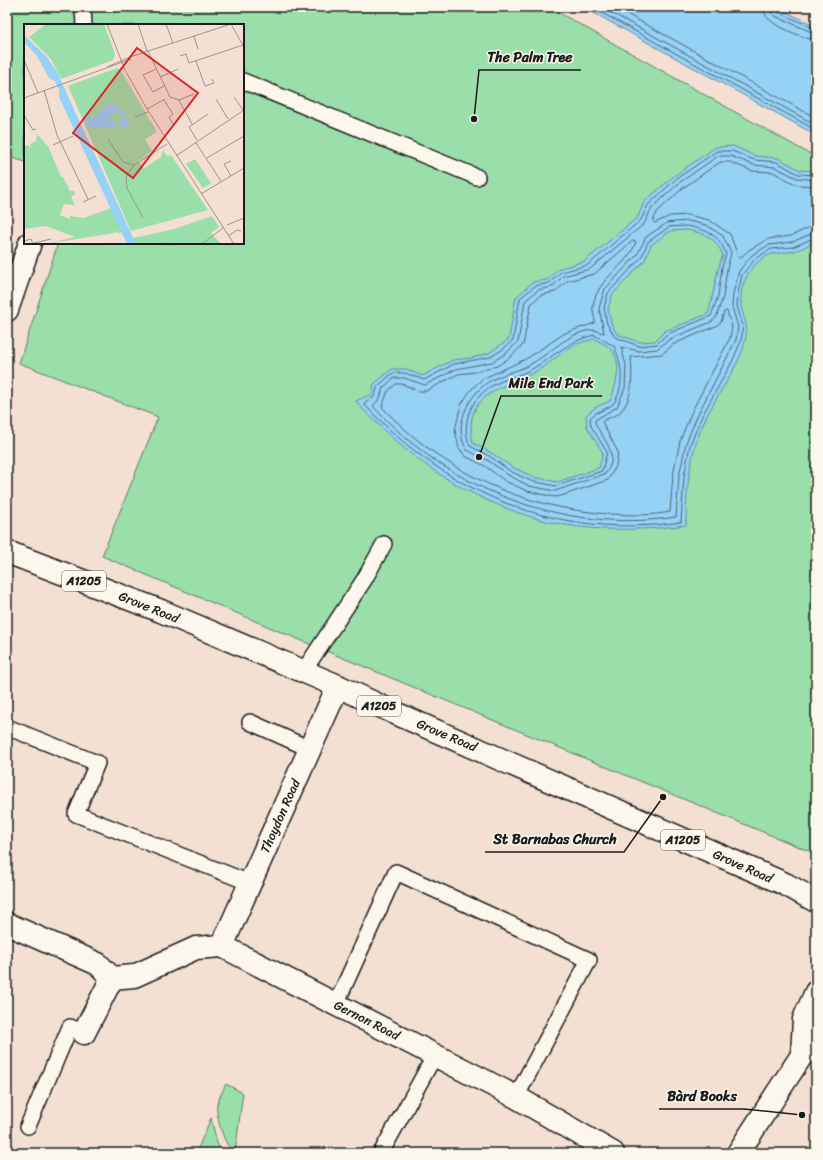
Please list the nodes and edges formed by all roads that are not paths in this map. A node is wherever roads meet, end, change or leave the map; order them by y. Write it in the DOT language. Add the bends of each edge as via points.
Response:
graph roads {
  1 [pos="83,7"];
  2 [pos="84,24"];
  3 [pos="244,80"];
  4 [pos="477,177"];
  5 [pos="30,244"];
  6 [pos="7,310"];
  7 [pos="384,544"];
  8 [pos="7,552"];
  9 [pos="303,672"];
  10 [pos="338,686"];
  11 [pos="250,722"];
  12 [pos="7,727"];
  13 [pos="310,749"];
  14 [pos="250,883"];
  15 [pos="816,901"];
  16 [pos="7,924"];
  17 [pos="222,946"];
  18 [pos="112,978"];
  19 [pos="816,992"];
  20 [pos="336,1004"];
  21 [pos="84,1033"];
  22 [pos="809,1049"];
  23 [pos="435,1055"];
  24 [pos="516,1097"];
  25 [pos="28,1126"];
  26 [pos="381,1153"];
  27 [pos="613,1153"];
  28 [pos="738,1153"];
  1 -- 2 [label="lane"];
  3 -- 4 [label="lane"];
  5 -- 6 [label="street"];
  7 -- 9 [label="lane" via="364,580"];
  8 -- 9 [label="street, Grove Road / A1205" via="161,611"];
  9 -- 10 [label="street, Grove Road / A1205"];
  10 -- 13 [label="street, Thoydon Road"];
  10 -- 15 [label="street, Grove Road / A1205" via="785,884"];
  11 -- 13 [label="lane"];
  12 -- 14 [label="lane" via="97,763 76,814"];
  13 -- 14 [label="street, Thoydon Road"];
  14 -- 17 [label="street, Thoydon Road"];
  16 -- 18 [label="street" via="98,964"];
  17 -- 18 [label="street" via="196,948 134,976"];
  17 -- 20 [label="street, Gernon Road"];
  18 -- 21 [label="street"];
  19 -- 22 [label="street" via="804,1019"];
  20 -- 23 [label="street, Gernon Road"];
  20 -- 24 [label="lane" via="396,872 589,960"];
  21 -- 25 [label="lane" via="70,1027"];
  22 -- 28 [label="street"];
  23 -- 24 [label="street, Gernon Road"];
  23 -- 26 [label="lane"];
  24 -- 27 [label="street, Gernon Road"];
}
